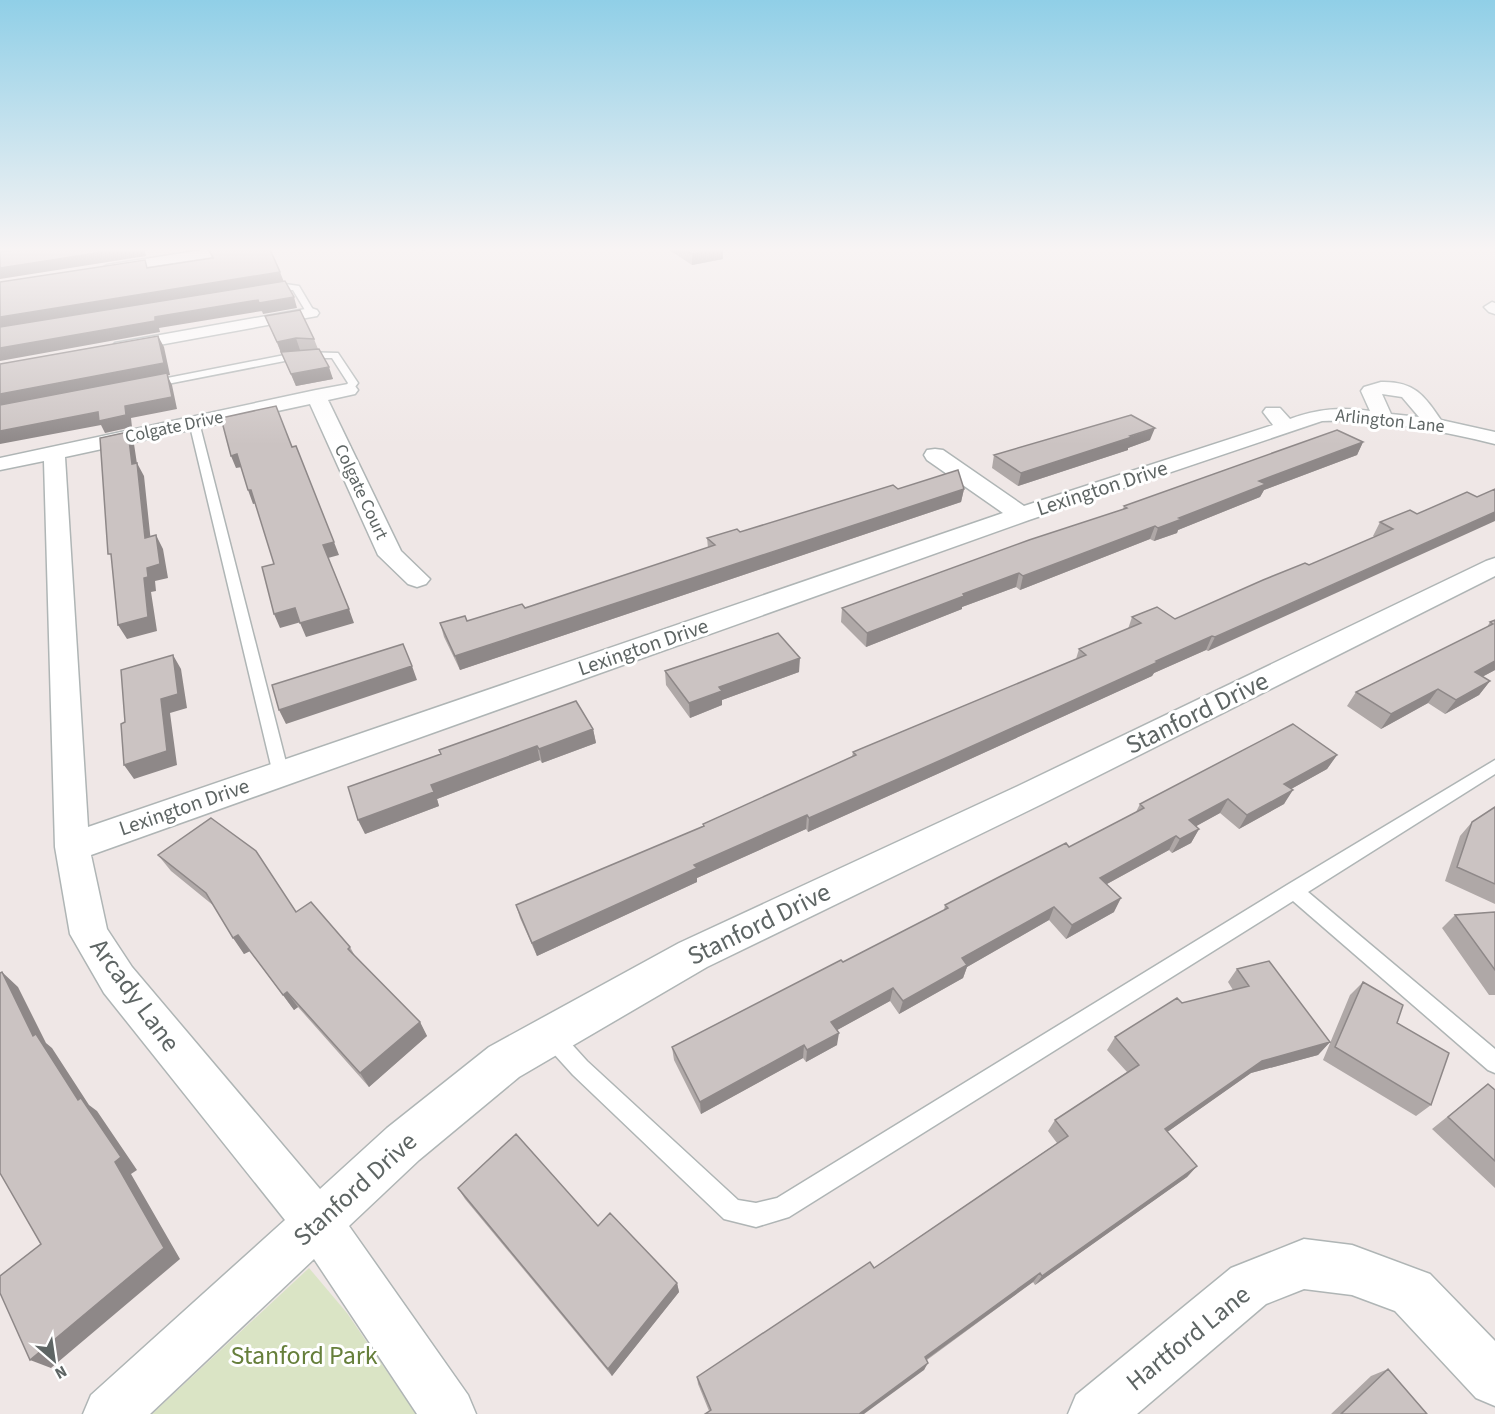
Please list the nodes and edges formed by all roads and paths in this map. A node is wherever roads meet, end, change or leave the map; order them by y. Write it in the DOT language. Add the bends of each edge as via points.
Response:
graph roads {
  1 [pos="311,313"];
  2 [pos="104,350"];
  3 [pos="137,387"];
  4 [pos="348,390"];
  5 [pos="316,396"];
  6 [pos="1383,418"];
  7 [pos="194,422"];
  8 [pos="1433,424"];
  9 [pos="1495,438"];
  10 [pos="1215,450"];
  11 [pos="54,452"];
  12 [pos="935,455"];
  13 [pos="0,464"];
  14 [pos="1021,515"];
  15 [pos="1495,566"];
  16 [pos="417,579"];
  17 [pos="1495,766"];
  18 [pos="281,774"];
  19 [pos="72,847"];
  20 [pos="1293,890"];
  21 [pos="550,1036"];
  22 [pos="1495,1063"];
  23 [pos="318,1223"];
  24 [pos="1495,1379"];
  25 [pos="110,1414"];
  26 [pos="449,1414"];
  27 [pos="1095,1414"];
  1 -- 2 [label="street"];
  3 -- 4 [label="lane" via="320,353 335,355 353,383"];
  4 -- 5 [label="street, Colgate Drive"];
  5 -- 7 [label="street, Colgate Drive"];
  5 -- 16 [label="street, Colgate Court" via="390,555"];
  6 -- 8 [label="street, Arlington Lane"];
  6 -- 8 [label="street" via="1371,392 1375,389 1393,389 1413,396"];
  6 -- 10 [label="street, Arlington Lane" via="1334,414 1279,419"];
  7 -- 11 [label="street, Colgate Drive"];
  7 -- 18 [label="lane"];
  8 -- 9 [label="street, Arlington Lane"];
  10 -- 14 [label="street, Lexington Drive"];
  11 -- 13 [label="street, Colgate Drive"];
  11 -- 19 [label="street, Arcady Lane"];
  12 -- 14 [label="street"];
  14 -- 18 [label="street, Lexington Drive"];
  15 -- 21 [label="street, Stanford Drive" via="1030,795 693,955"];
  17 -- 20 [label="lane"];
  18 -- 19 [label="street, Lexington Drive"];
  19 -- 23 [label="street, Arcady Lane" via="89,934 118,980"];
  20 -- 21 [label="lane" via="781,1209 756,1215 732,1211 714,1196"];
  20 -- 22 [label="lane"];
  21 -- 23 [label="street, Stanford Drive" via="504,1062 457,1098"];
  23 -- 25 [label="street, Stanford Drive"];
  23 -- 26 [label="street, Arcady Lane"];
  24 -- 27 [label="street, Hartford Lane" via="1412,1292 1352,1270 1304,1264 1250,1286"];
}
